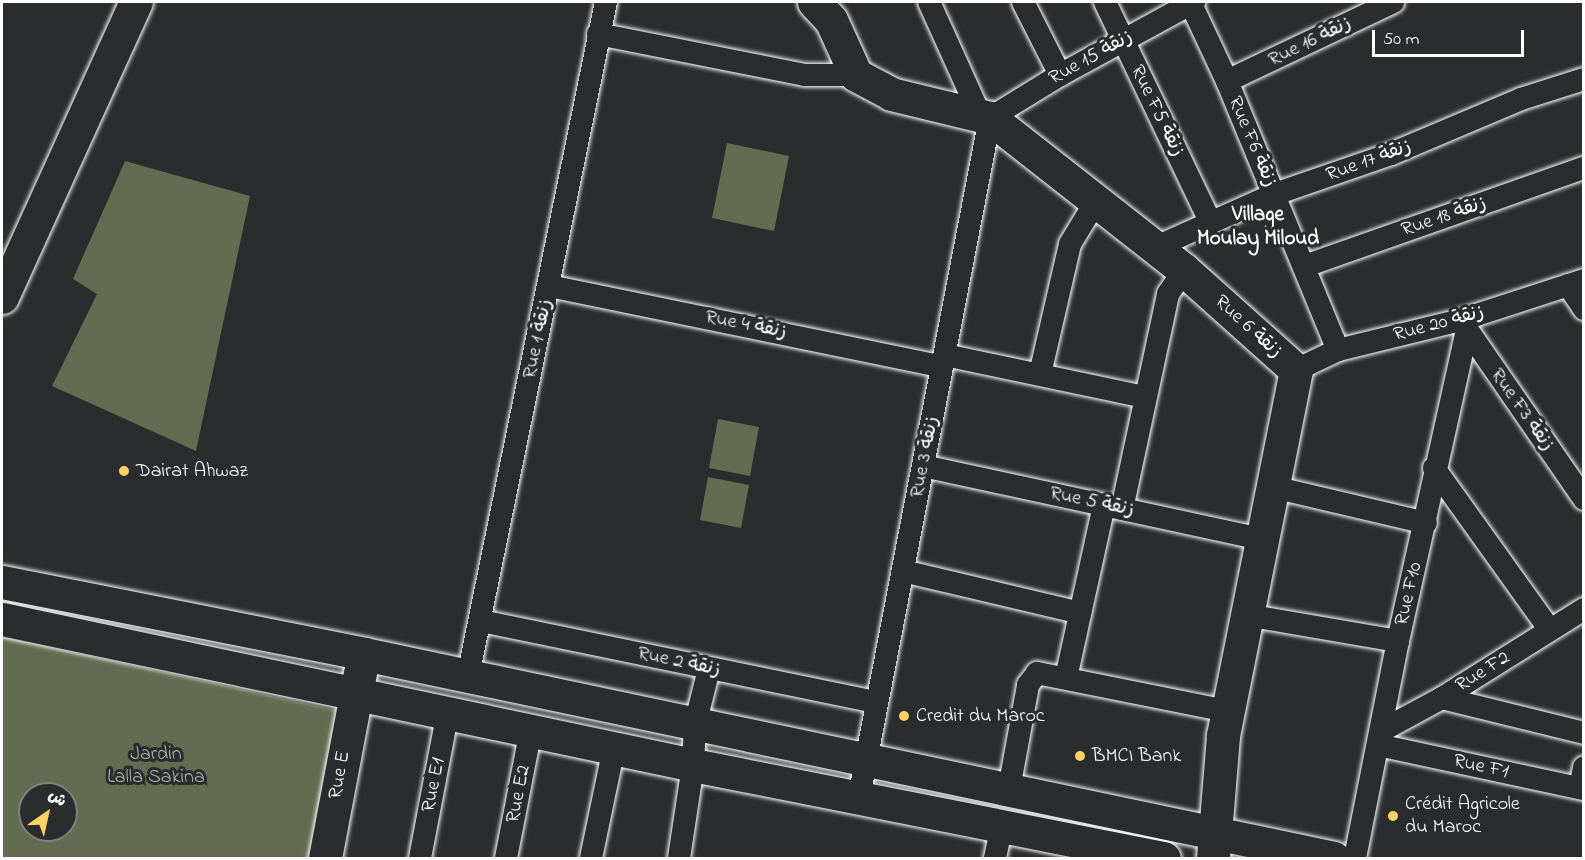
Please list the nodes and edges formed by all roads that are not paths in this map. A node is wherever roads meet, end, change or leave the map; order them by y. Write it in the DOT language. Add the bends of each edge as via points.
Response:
graph roads {
  1 [pos="136,2"];
  2 [pos="606,2"];
  3 [pos="929,2"];
  4 [pos="1023,2"];
  5 [pos="1105,2"];
  6 [pos="1192,2"];
  7 [pos="1393,2"];
  8 [pos="828,8"];
  9 [pos="598,34"];
  10 [pos="1123,40"];
  11 [pos="856,75"];
  12 [pos="1060,75"];
  13 [pos="1584,79"];
  14 [pos="1227,81"];
  15 [pos="985,116"];
  16 [pos="1584,168"];
  17 [pos="1275,194"];
  18 [pos="1096,201"];
  19 [pos="1210,221"];
  20 [pos="1156,247"];
  21 [pos="1305,267"];
  22 [pos="1184,270"];
  23 [pos="1576,282"];
  24 [pos="549,286"];
  25 [pos="2,297"];
  26 [pos="1584,309"];
  27 [pos="1464,325"];
  28 [pos="1338,350"];
  29 [pos="943,361"];
  30 [pos="1296,370"];
  31 [pos="1040,374"];
  32 [pos="1145,397"];
  33 [pos="923,466"];
  34 [pos="1434,468"];
  35 [pos="1273,487"];
  36 [pos="1581,489"];
  37 [pos="1113,507"];
  38 [pos="1426,523"];
  39 [pos="1261,539"];
  40 [pos="903,571"];
  41 [pos="2,582"];
  42 [pos="1584,609"];
  43 [pos="1080,613"];
  44 [pos="1246,615"];
  45 [pos="2,619"];
  46 [pos="481,621"];
  47 [pos="1550,630"];
  48 [pos="1398,641"];
  49 [pos="364,654"];
  50 [pos="709,669"];
  51 [pos="468,676"];
  52 [pos="1066,678"];
  53 [pos="355,692"];
  54 [pos="1442,698"];
  55 [pos="877,702"];
  56 [pos="448,711"];
  57 [pos="1227,711"];
  58 [pos="695,725"];
  59 [pos="531,729"];
  60 [pos="1584,733"];
  61 [pos="1379,738"];
  62 [pos="614,748"];
  63 [pos="866,758"];
  64 [pos="693,765"];
  65 [pos="1582,782"];
  66 [pos="1009,789"];
  67 [pos="859,797"];
  68 [pos="1002,825"];
  69 [pos="1214,845"];
  70 [pos="325,858"];
  71 [pos="420,858"];
  72 [pos="506,858"];
  73 [pos="591,858"];
  74 [pos="679,858"];
  75 [pos="995,858"];
  76 [pos="1164,858"];
  77 [pos="1335,858"];
  78 [pos="1355,858"];
  1 -- 25 [label="main road"];
  2 -- 9 [label="street, Rue 1 زنقة"];
  3 -- 15 [label="street"];
  4 -- 12 [label="street"];
  5 -- 10 [label="street, Rue F5 زنقة"];
  6 -- 10 [label="street, Rue 15 زنقة"];
  6 -- 14 [label="street, Rue F6 زنقة"];
  7 -- 14 [label="street, Rue 16 زنقة"];
  8 -- 11 [label="main road"];
  9 -- 11 [label="street" via="805,75"];
  9 -- 24 [label="street, Rue 1 زنقة"];
  10 -- 12 [label="street, Rue 15 زنقة"];
  10 -- 19 [label="street, Rue F5 زنقة"];
  11 -- 15 [label="main road, Rue 6 زنقة" via="891,94"];
  12 -- 15 [label="street, Rue 15 زنقة"];
  13 -- 17 [label="street, Rue 17 زنقة" via="1521,99 1391,154"];
  14 -- 17 [label="street, Rue F6 زنقة"];
  15 -- 18 [label="main road, Rue 6 زنقة"];
  15 -- 29 [label="street, Rue 3 زنقة"];
  16 -- 21 [label="street, Rue 18 زنقة"];
  17 -- 19 [label="street, Rue 17 زنقة"];
  17 -- 21 [label="street, Rue F6 زنقة"];
  18 -- 20 [label="main road, Rue 6 زنقة"];
  18 -- 31 [label="street" via="1070,244"];
  19 -- 20 [label="street, Rue 17 زنقة"];
  20 -- 22 [label="main road, Rue 6 زنقة"];
  21 -- 28 [label="street, Rue F6 زنقة"];
  22 -- 30 [label="main road, Rue 6 زنقة"];
  22 -- 32 [label="street" via="1168,294"];
  23 -- 26 [label="street"];
  23 -- 27 [label="street, Rue 20 زنقة"];
  24 -- 29 [label="street, Rue 4 زنقة"];
  24 -- 46 [label="street, Rue 1 زنقة"];
  27 -- 28 [label="street, Rue 20 زنقة"];
  27 -- 34 [label="street, Rue F10"];
  27 -- 36 [label="street, Rue F3 زنقة"];
  28 -- 30 [label="street, Rue 20 زنقة"];
  29 -- 31 [label="street, Rue 4 زنقة"];
  29 -- 33 [label="street, Rue 3 زنقة"];
  30 -- 35 [label="main road, Rue 6 زنقة"];
  31 -- 32 [label="street, Rue 4 زنقة"];
  32 -- 37 [label="street"];
  33 -- 37 [label="street, Rue 5 زنقة"];
  33 -- 40 [label="street, Rue 3 زنقة"];
  34 -- 38 [label="street, Rue F10"];
  34 -- 47 [label="street"];
  35 -- 38 [label="street"];
  35 -- 39 [label="main road, Rue 6 زنقة"];
  37 -- 39 [label="street, Rue 5 زنقة"];
  37 -- 43 [label="street"];
  38 -- 48 [label="street, Rue F10"];
  39 -- 44 [label="main road, Rue 6 زنقة"];
  40 -- 43 [label="street"];
  40 -- 55 [label="street, Rue 3 زنقة"];
  41 -- 49 [label="main road"];
  42 -- 47 [label="street, Rue F2"];
  43 -- 52 [label="street"];
  44 -- 48 [label="street"];
  44 -- 57 [label="main road, Rue 6 زنقة"];
  45 -- 53 [label="main road"];
  46 -- 50 [label="street, Rue 2 زنقة"];
  46 -- 51 [label="street, Rue 1 زنقة"];
  47 -- 54 [label="street, Rue F2"];
  48 -- 61 [label="street, Rue F10"];
  49 -- 51 [label="main road"];
  49 -- 53 [label="main road, Rue E"];
  50 -- 55 [label="street, Rue 2 زنقة"];
  50 -- 58 [label="street"];
  51 -- 58 [label="main road"];
  52 -- 57 [label="street"];
  52 -- 66 [label="street" via="1037,673 1030,679"];
  53 -- 56 [label="main road"];
  53 -- 70 [label="main road, Rue E"];
  54 -- 60 [label="street"];
  54 -- 61 [label="street, Rue F2"];
  55 -- 63 [label="street, Rue 3 زنقة"];
  56 -- 59 [label="main road"];
  56 -- 71 [label="street, Rue E1"];
  57 -- 69 [label="main road, Rue 6 زنقة" via="1216,793"];
  58 -- 63 [label="main road"];
  58 -- 64 [label="street"];
  59 -- 62 [label="main road"];
  59 -- 72 [label="street, Rue E2"];
  61 -- 65 [label="street, Rue F1"];
  61 -- 78 [label="street, Rue F10"];
  62 -- 64 [label="main road"];
  62 -- 73 [label="street"];
  63 -- 66 [label="main road"];
  63 -- 67 [label="street, Rue 3 زنقة"];
  64 -- 67 [label="main road"];
  64 -- 74 [label="street"];
  66 -- 69 [label="main road"];
  67 -- 68 [label="main road"];
  68 -- 75 [label="street"];
  68 -- 76 [label="main road"];
  69 -- 77 [label="main road"];
}
